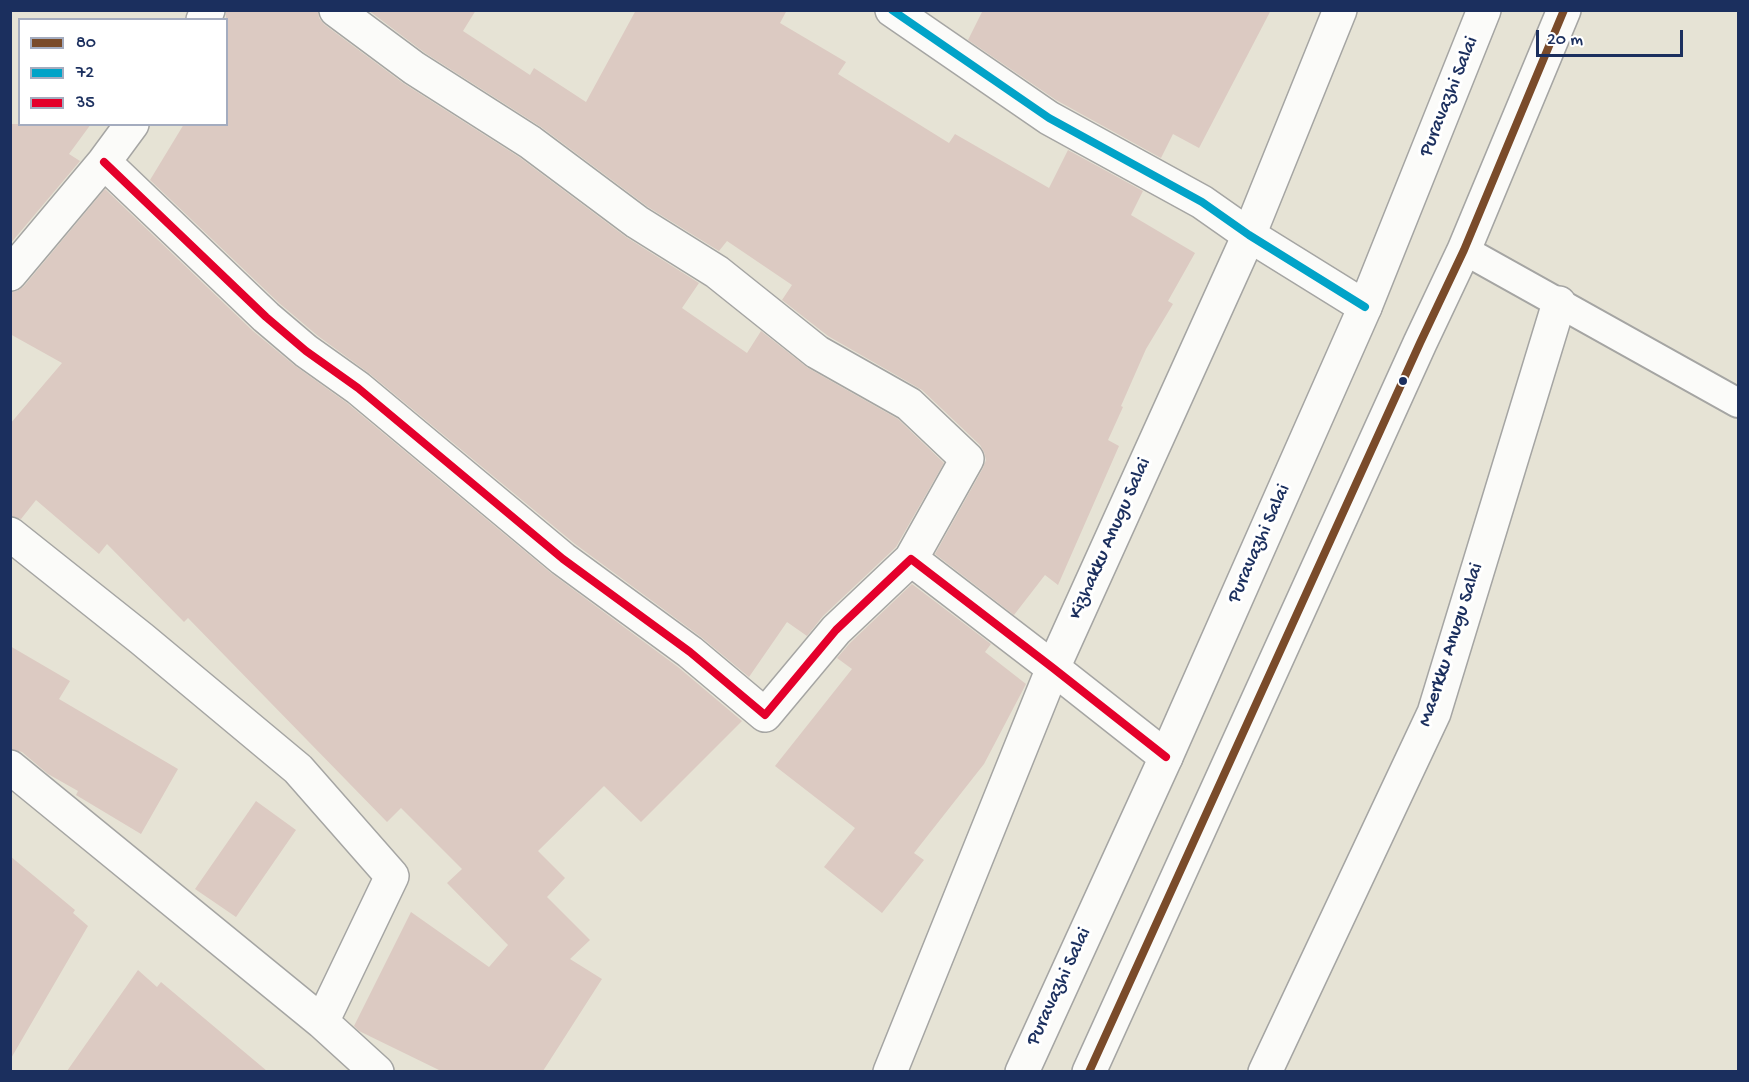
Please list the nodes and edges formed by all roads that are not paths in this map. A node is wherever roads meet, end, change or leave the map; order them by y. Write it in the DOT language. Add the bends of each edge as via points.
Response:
graph roads {
  1 [pos="336,10"];
  2 [pos="892,10"];
  3 [pos="1340,10"];
  4 [pos="1484,10"];
  5 [pos="1564,10"];
  6 [pos="131,126"];
  7 [pos="104,162"];
  8 [pos="1249,235"];
  9 [pos="1464,250"];
  10 [pos="10,274"];
  11 [pos="1559,303"];
  12 [pos="1365,307"];
  13 [pos="1738,403"];
  14 [pos="10,534"];
  15 [pos="911,559"];
  16 [pos="1053,668"];
  17 [pos="1166,757"];
  18 [pos="10,767"];
  19 [pos="322,1022"];
  20 [pos="377,1071"];
  21 [pos="890,1071"];
  22 [pos="1022,1071"];
  23 [pos="1089,1071"];
  24 [pos="1265,1071"];
  1 -- 15 [label="street" via="414,68 530,142 637,222 717,272 817,352 909,404 967,459"];
  2 -- 8 [label="street" via="1049,118 1202,201"];
  3 -- 8 [label="street, Kizhakku Anugu Salai"];
  4 -- 12 [label="street, Puravazhi Salai"];
  5 -- 9 [label="street"];
  6 -- 7 [label="street"];
  7 -- 10 [label="street"];
  7 -- 15 [label="street" via="306,351 358,388 563,559 690,652 765,715 836,630"];
  8 -- 12 [label="street"];
  8 -- 16 [label="street, Kizhakku Anugu Salai"];
  9 -- 11 [label="lane"];
  9 -- 23 [label="street"];
  11 -- 13 [label="lane"];
  11 -- 24 [label="street, Maerkku Anugu Salai" via="1434,712"];
  12 -- 17 [label="street, Puravazhi Salai"];
  14 -- 19 [label="street" via="298,769 392,876"];
  15 -- 16 [label="street"];
  16 -- 17 [label="street"];
  16 -- 21 [label="street, Kizhakku Anugu Salai"];
  17 -- 22 [label="street, Puravazhi Salai"];
  18 -- 19 [label="street"];
  19 -- 20 [label="street"];
}
